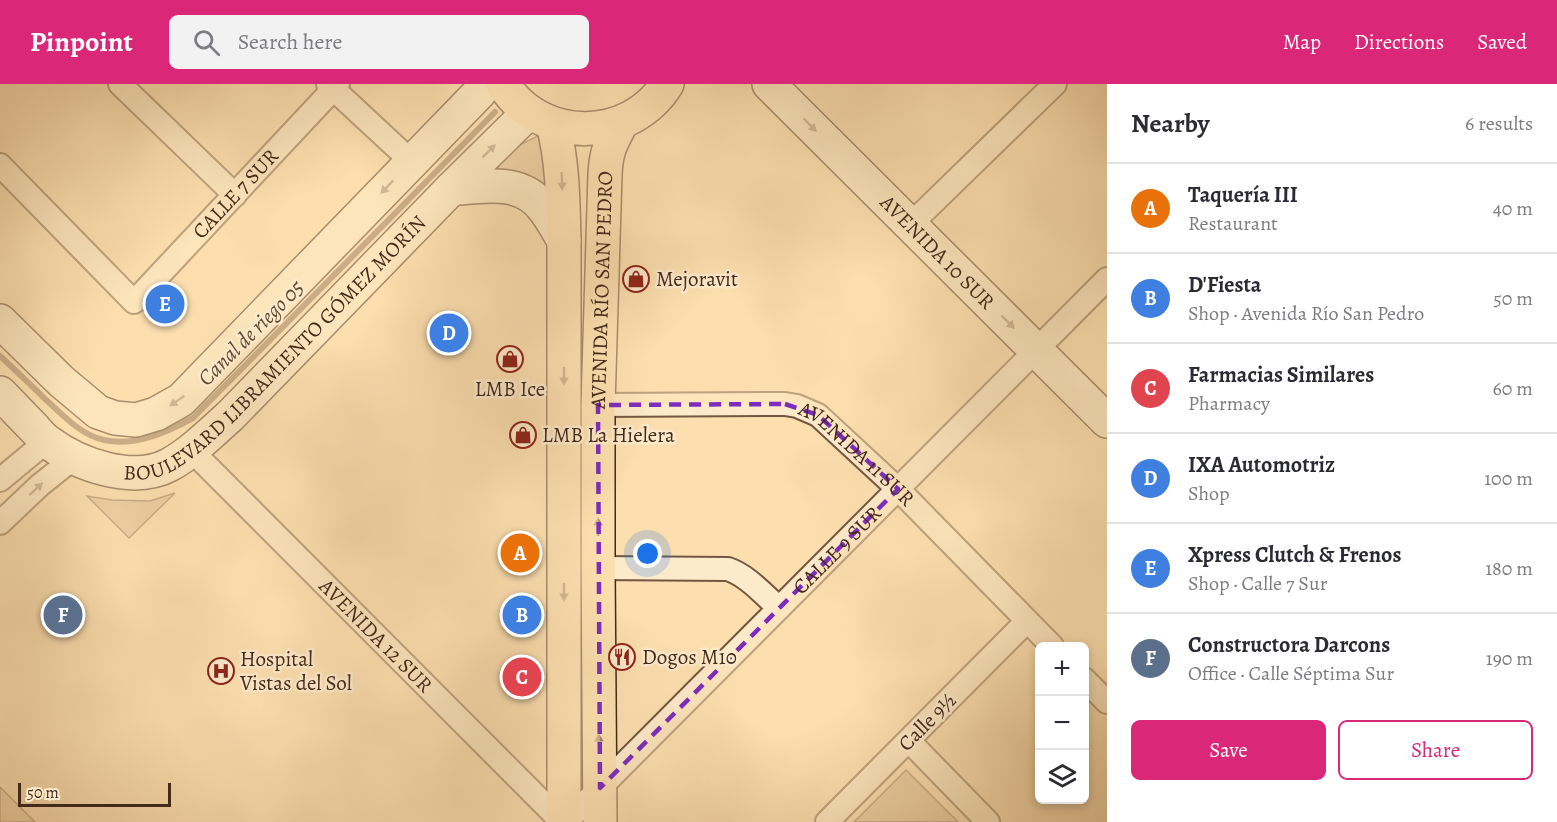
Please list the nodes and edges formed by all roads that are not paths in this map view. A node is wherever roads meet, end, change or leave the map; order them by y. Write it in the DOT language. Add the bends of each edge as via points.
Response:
graph roads {
  1 [pos="120,84"];
  2 [pos="485,84"];
  3 [pos="503,84"];
  4 [pos="667,84"];
  5 [pos="769,84"];
  6 [pos="1055,84"];
  7 [pos="333,86"];
  8 [pos="541,118"];
  9 [pos="622,122"];
  10 [pos="412,162"];
  11 [pos="0,165"];
  12 [pos="451,189"];
  13 [pos="235,195"];
  14 [pos="910,225"];
  15 [pos="564,241"];
  16 [pos="1107,279"];
  17 [pos="0,321"];
  18 [pos="1036,350"];
  19 [pos="0,393"];
  20 [pos="598,405"];
  21 [pos="1107,422"];
  22 [pos="60,450"];
  23 [pos="191,450"];
  24 [pos="0,480"];
  25 [pos="898,489"];
  26 [pos="0,523"];
  27 [pos="597,568"];
  28 [pos="779,608"];
  29 [pos="1027,621"];
  30 [pos="1048,642"];
  31 [pos="1089,684"];
  32 [pos="1107,702"];
  33 [pos="909,741"];
  34 [pos="600,788"];
  35 [pos="564,822"];
  36 [pos="600,822"];
  37 [pos="827,822"];
  38 [pos="988,822"];
  1 -- 13 [label="street"];
  2 -- 10 [label="main road, BOULEVARD LIBRAMIENTO GÓMEZ MORÍN"];
  3 -- 8 [label="main road" via="509,94"];
  4 -- 9 [label="main road" via="644,110"];
  5 -- 14 [label="main road, AVENIDA 10 SUR, one-way"];
  6 -- 14 [label="street"];
  7 -- 10 [label="street"];
  7 -- 13 [label="street, CALLE 7 SUR"];
  8 -- 9 [label="main road" via="576,129"];
  12 -- 8 [label="main road, BOULEVARD LIBRAMIENTO GÓMEZ MORÍN, one-way"];
  8 -- 15 [label="main road, AVENIDA RÍO SAN PEDRO, one-way" via="559,147"];
  9 -- 20 [label="main road, AVENIDA RÍO SAN PEDRO" via="606,159"];
  10 -- 17 [label="main road, BOULEVARD LIBRAMIENTO GÓMEZ MORÍN, one-way" via="181,400 156,414 136,420 98,412"];
  11 -- 13 [label="street, CALLE 7 SUR" via="134,302"];
  12 -- 15 [label="main road" via="489,185 527,193 543,207"];
  12 -- 23 [label="main road, BOULEVARD LIBRAMIENTO GÓMEZ MORÍN" via="230,416"];
  14 -- 18 [label="main road, AVENIDA 10 SUR, one-way"];
  15 -- 35 [label="main road, AVENIDA RÍO SAN PEDRO, one-way"];
  16 -- 18 [label="street, CALLE 9 SUR"];
  18 -- 21 [label="main road, AVENIDA 10 SUR"];
  18 -- 25 [label="street, CALLE 9 SUR"];
  19 -- 22 [label="main road, BOULEVARD LIBRAMIENTO GÓMEZ MORÍN"];
  20 -- 25 [label="street, AVENIDA 11 SUR" via="797,406 818,415"];
  27 -- 20 [label="main road, AVENIDA RÍO SAN PEDRO, one-way"];
  22 -- 23 [label="main road, BOULEVARD LIBRAMIENTO GÓMEZ MORÍN" via="99,467 123,472 168,466"];
  22 -- 24 [label="street"];
  26 -- 22 [label="street, one-way" via="40,485"];
  23 -- 35 [label="street, AVENIDA 12 SUR"];
  25 -- 28 [label="street, CALLE 9 SUR"];
  25 -- 29 [label="street, AVENIDA 11 SUR"];
  27 -- 28 [label="street" via="728,569 744,577"];
  34 -- 27 [label="main road, AVENIDA RÍO SAN PEDRO, one-way"];
  28 -- 34 [label="street, CALLE 9 SUR"];
  29 -- 30 [label="street, AVENIDA 11 SUR"];
  29 -- 33 [label="street, Calle 9½"];
  31 -- 32 [label="street"];
  33 -- 37 [label="street, Calle 9½"];
  33 -- 38 [label="street"];
  34 -- 35 [label="street, CALLE 9 SUR"];
  34 -- 36 [label="main road, AVENIDA RÍO SAN PEDRO"];
}
